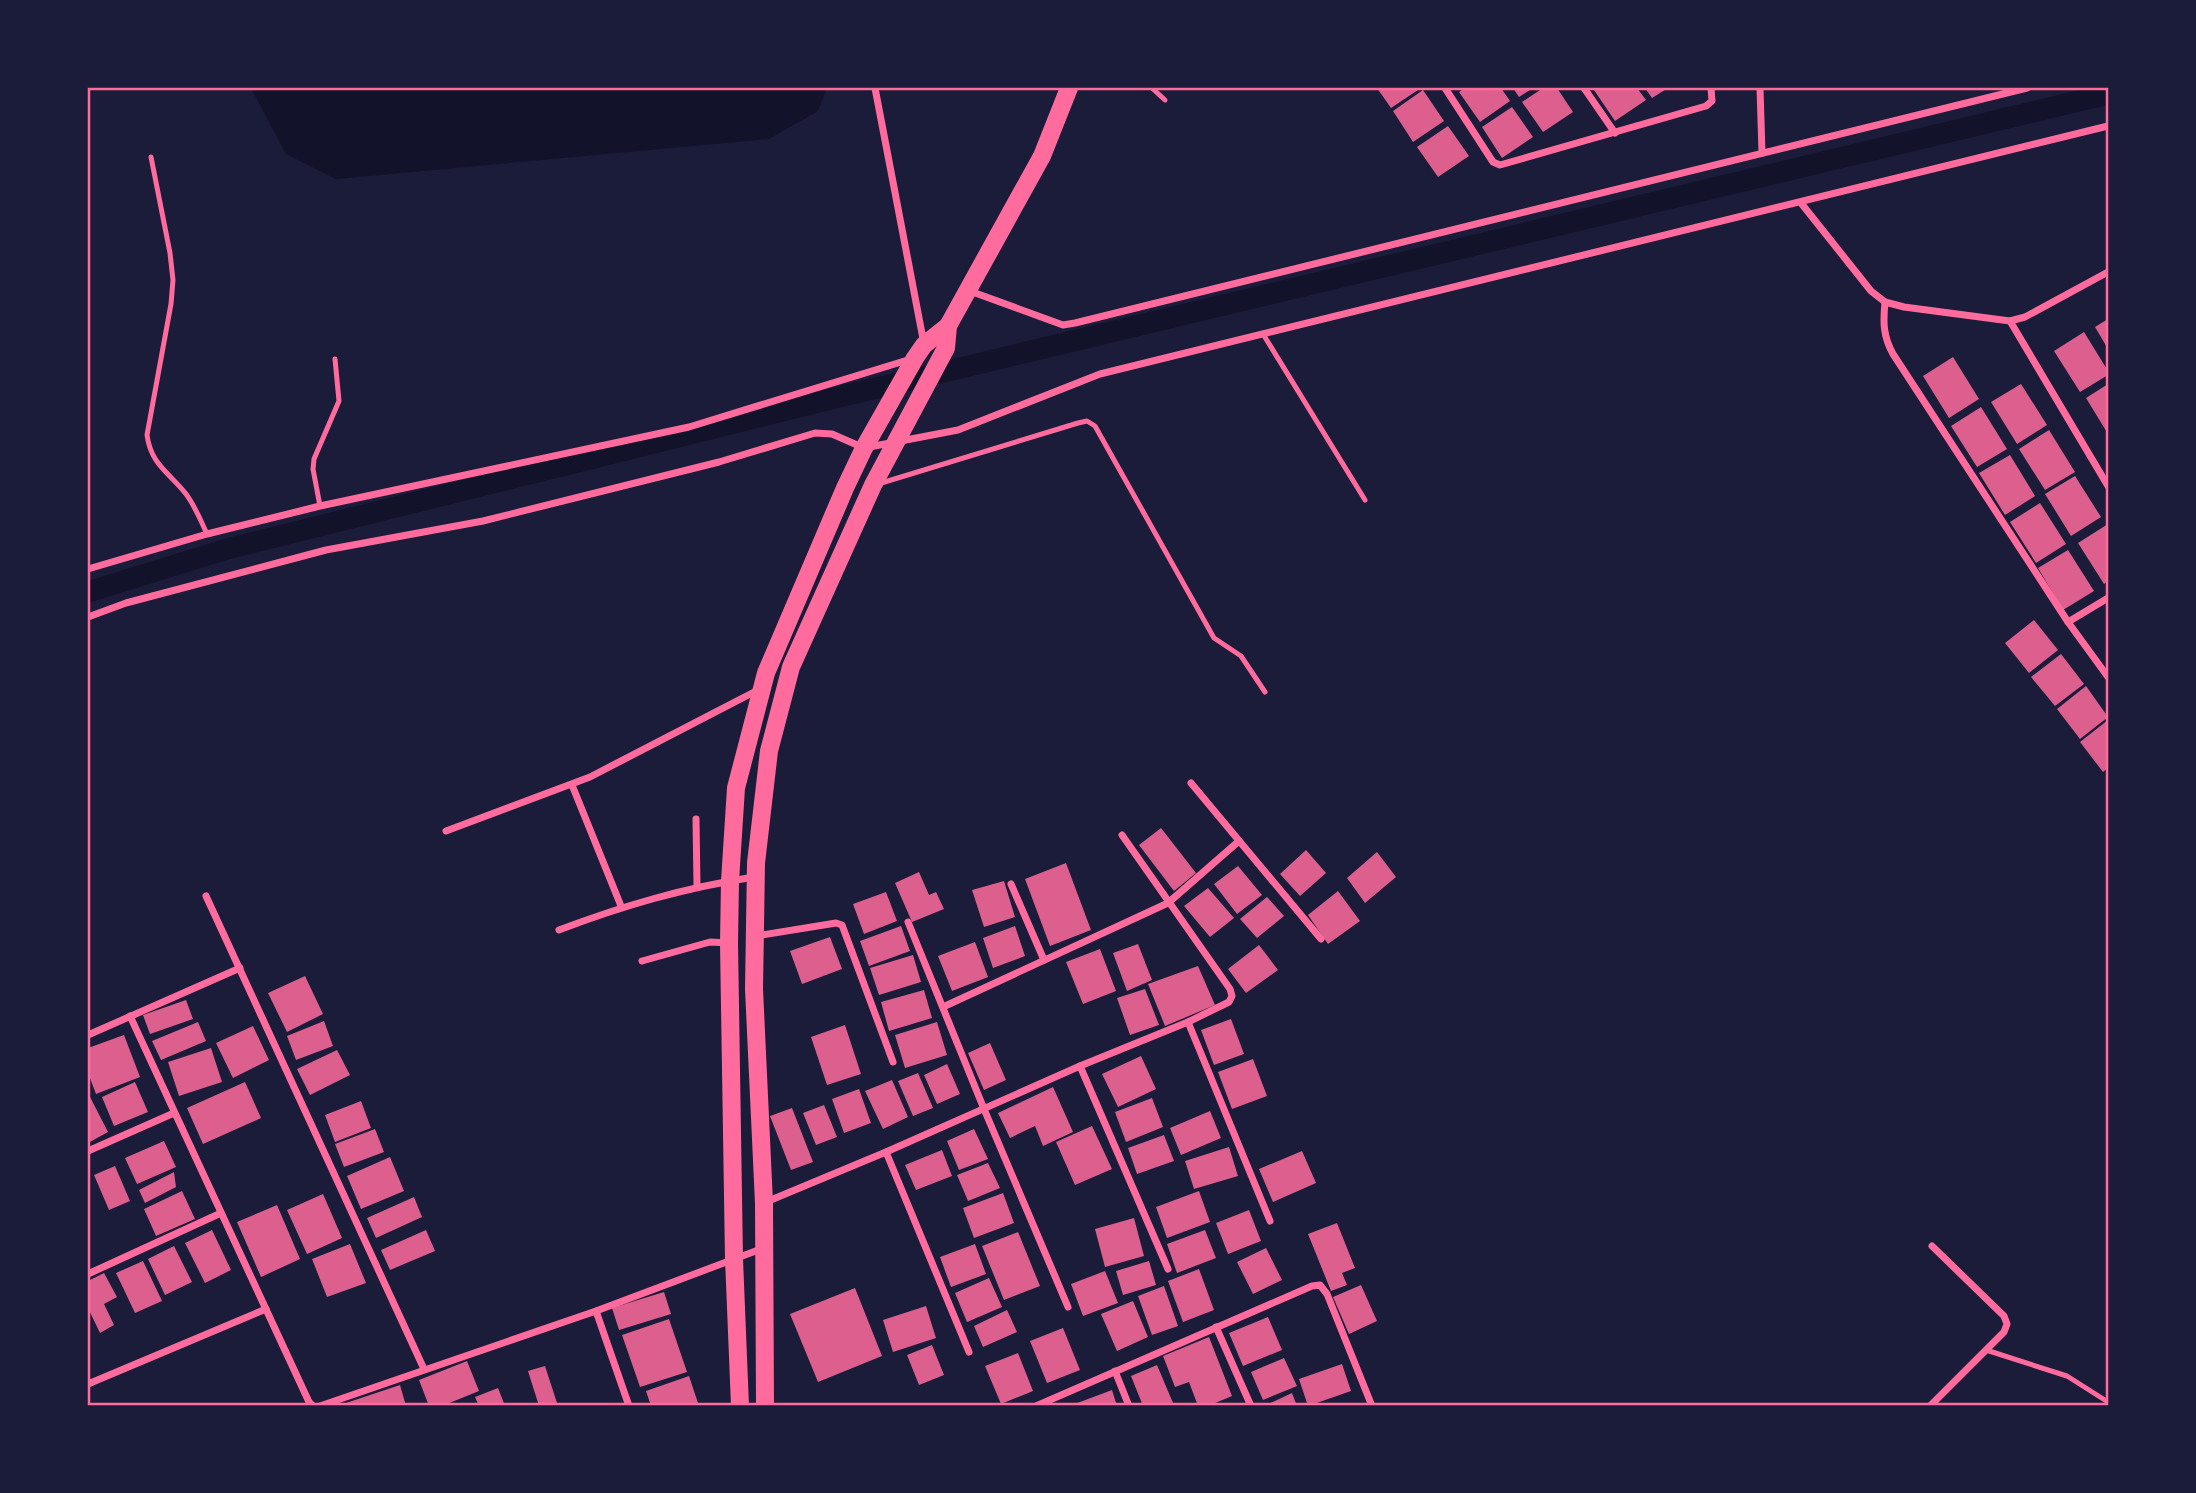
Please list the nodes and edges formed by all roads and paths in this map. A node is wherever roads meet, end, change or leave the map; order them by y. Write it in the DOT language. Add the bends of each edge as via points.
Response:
graph roads {
  1 [pos="876,88"];
  2 [pos="1069,88"];
  3 [pos="1152,88"];
  4 [pos="1445,88"];
  5 [pos="1584,88"];
  6 [pos="1711,88"];
  7 [pos="1759,88"];
  8 [pos="2027,88"];
  9 [pos="1165,100"];
  10 [pos="2109,126"];
  11 [pos="1615,133"];
  12 [pos="1762,153"];
  13 [pos="150,157"];
  14 [pos="1801,203"];
  15 [pos="2109,272"];
  16 [pos="966,290"];
  17 [pos="1885,302"];
  18 [pos="2010,321"];
  19 [pos="948,326"];
  20 [pos="1263,334"];
  21 [pos="335,359"];
  22 [pos="915,359"];
  23 [pos="897,442"];
  24 [pos="864,448"];
  25 [pos="873,485"];
  26 [pos="2109,486"];
  27 [pos="1366,500"];
  28 [pos="320,506"];
  29 [pos="207,534"];
  30 [pos="88,569"];
  31 [pos="2109,598"];
  32 [pos="88,617"];
  33 [pos="2068,622"];
  34 [pos="2109,677"];
  35 [pos="761,688"];
  36 [pos="1265,692"];
  37 [pos="752,722"];
  38 [pos="776,724"];
  39 [pos="1191,783"];
  40 [pos="572,785"];
  41 [pos="696,819"];
  42 [pos="446,831"];
  43 [pos="1122,835"];
  44 [pos="1239,841"];
  45 [pos="755,877"];
  46 [pos="730,881"];
  47 [pos="1011,884"];
  48 [pos="697,886"];
  49 [pos="206,896"];
  50 [pos="1168,903"];
  51 [pos="621,906"];
  52 [pos="908,922"];
  53 [pos="559,930"];
  54 [pos="756,936"];
  55 [pos="1321,939"];
  56 [pos="730,943"];
  57 [pos="1044,960"];
  58 [pos="642,961"];
  59 [pos="240,968"];
  60 [pos="943,1007"];
  61 [pos="130,1016"];
  62 [pos="1188,1023"];
  63 [pos="88,1035"];
  64 [pos="893,1062"];
  65 [pos="1080,1066"];
  66 [pos="984,1110"];
  67 [pos="174,1113"];
  68 [pos="88,1151"];
  69 [pos="886,1152"];
  70 [pos="764,1203"];
  71 [pos="221,1213"];
  72 [pos="1270,1221"];
  73 [pos="1932,1245"];
  74 [pos="764,1248"];
  75 [pos="734,1259"];
  76 [pos="1168,1269"];
  77 [pos="88,1273"];
  78 [pos="1068,1307"];
  79 [pos="265,1309"];
  80 [pos="596,1311"];
  81 [pos="1216,1326"];
  82 [pos="1986,1350"];
  83 [pos="969,1352"];
  84 [pos="424,1369"];
  85 [pos="1115,1371"];
  86 [pos="88,1384"];
  87 [pos="2109,1402"];
  88 [pos="313,1405"];
  89 [pos="320,1405"];
  90 [pos="629,1405"];
  91 [pos="740,1405"];
  92 [pos="765,1405"];
  93 [pos="1036,1405"];
  94 [pos="1129,1405"];
  95 [pos="1251,1405"];
  96 [pos="1372,1405"];
  97 [pos="1930,1405"];
  1 -- 22 [label="street"];
  2 -- 16 [label="main road" via="1042,156"];
  3 -- 9 [label="lane"];
  4 -- 11 [label="street" via="1493,162 1500,165"];
  5 -- 11 [label="street"];
  6 -- 11 [label="street" via="1712,102 1706,106"];
  7 -- 12 [label="street"];
  8 -- 12 [label="street"];
  10 -- 14 [label="street"];
  12 -- 16 [label="street" via="1075,323 1063,325"];
  13 -- 29 [label="lane" via="173,279 147,435 155,461 186,494"];
  14 -- 17 [label="street" via="1856,274"];
  14 -- 20 [label="street"];
  15 -- 18 [label="street"];
  16 -- 19 [label="main road"];
  17 -- 18 [label="street"];
  17 -- 33 [label="street" via="1883,326 1893,354"];
  18 -- 26 [label="street"];
  19 -- 22 [label="main road"];
  19 -- 23 [label="main road" via="946,348"];
  20 -- 23 [label="street" via="1100,374 974,426"];
  20 -- 27 [label="lane"];
  21 -- 28 [label="lane" via="339,401 314,459"];
  22 -- 24 [label="main road"];
  22 -- 28 [label="street" via="689,427"];
  23 -- 24 [label="street"];
  23 -- 25 [label="main road"];
  24 -- 32 [label="street" via="832,434 816,433 483,521 326,550"];
  24 -- 35 [label="main road"];
  25 -- 36 [label="lane" via="1087,421 1095,426 1214,638 1241,656"];
  25 -- 38 [label="main road" via="791,667"];
  28 -- 29 [label="street"];
  29 -- 30 [label="street"];
  31 -- 33 [label="street"];
  33 -- 34 [label="street"];
  35 -- 37 [label="main road"];
  35 -- 40 [label="street"];
  37 -- 38 [label="main road"];
  37 -- 46 [label="main road" via="736,788"];
  38 -- 45 [label="main road"];
  39 -- 44 [label="street"];
  40 -- 42 [label="street"];
  40 -- 51 [label="street"];
  41 -- 48 [label="street"];
  43 -- 50 [label="street"];
  44 -- 50 [label="street"];
  44 -- 55 [label="street"];
  45 -- 46 [label="street"];
  45 -- 54 [label="main road"];
  46 -- 48 [label="street"];
  46 -- 56 [label="main road"];
  47 -- 57 [label="street"];
  48 -- 51 [label="street"];
  49 -- 59 [label="street"];
  50 -- 57 [label="street"];
  50 -- 62 [label="street" via="1232,996"];
  51 -- 53 [label="street"];
  52 -- 60 [label="street"];
  54 -- 64 [label="street" via="842,925"];
  54 -- 70 [label="main road" via="754,989"];
  56 -- 58 [label="street" via="710,942"];
  56 -- 75 [label="main road"];
  57 -- 60 [label="street"];
  59 -- 61 [label="street"];
  59 -- 84 [label="street"];
  60 -- 66 [label="street"];
  61 -- 63 [label="street"];
  61 -- 67 [label="street"];
  62 -- 65 [label="street"];
  62 -- 72 [label="street"];
  65 -- 66 [label="street"];
  65 -- 76 [label="street"];
  66 -- 69 [label="street"];
  66 -- 78 [label="street"];
  67 -- 68 [label="street"];
  67 -- 71 [label="street"];
  69 -- 70 [label="street"];
  69 -- 83 [label="street"];
  70 -- 74 [label="main road"];
  71 -- 77 [label="street"];
  71 -- 79 [label="street"];
  73 -- 82 [label="street" via="2004,1316 2004,1332"];
  74 -- 75 [label="street"];
  74 -- 92 [label="main road"];
  75 -- 80 [label="street"];
  75 -- 91 [label="main road"];
  79 -- 86 [label="street"];
  79 -- 88 [label="street"];
  80 -- 84 [label="street"];
  80 -- 90 [label="street"];
  81 -- 85 [label="street"];
  81 -- 95 [label="street"];
  81 -- 96 [label="street" via="1320,1285"];
  82 -- 87 [label="lane" via="2067,1376"];
  82 -- 97 [label="street"];
  84 -- 89 [label="street"];
  85 -- 93 [label="street"];
  85 -- 94 [label="street"];
}
